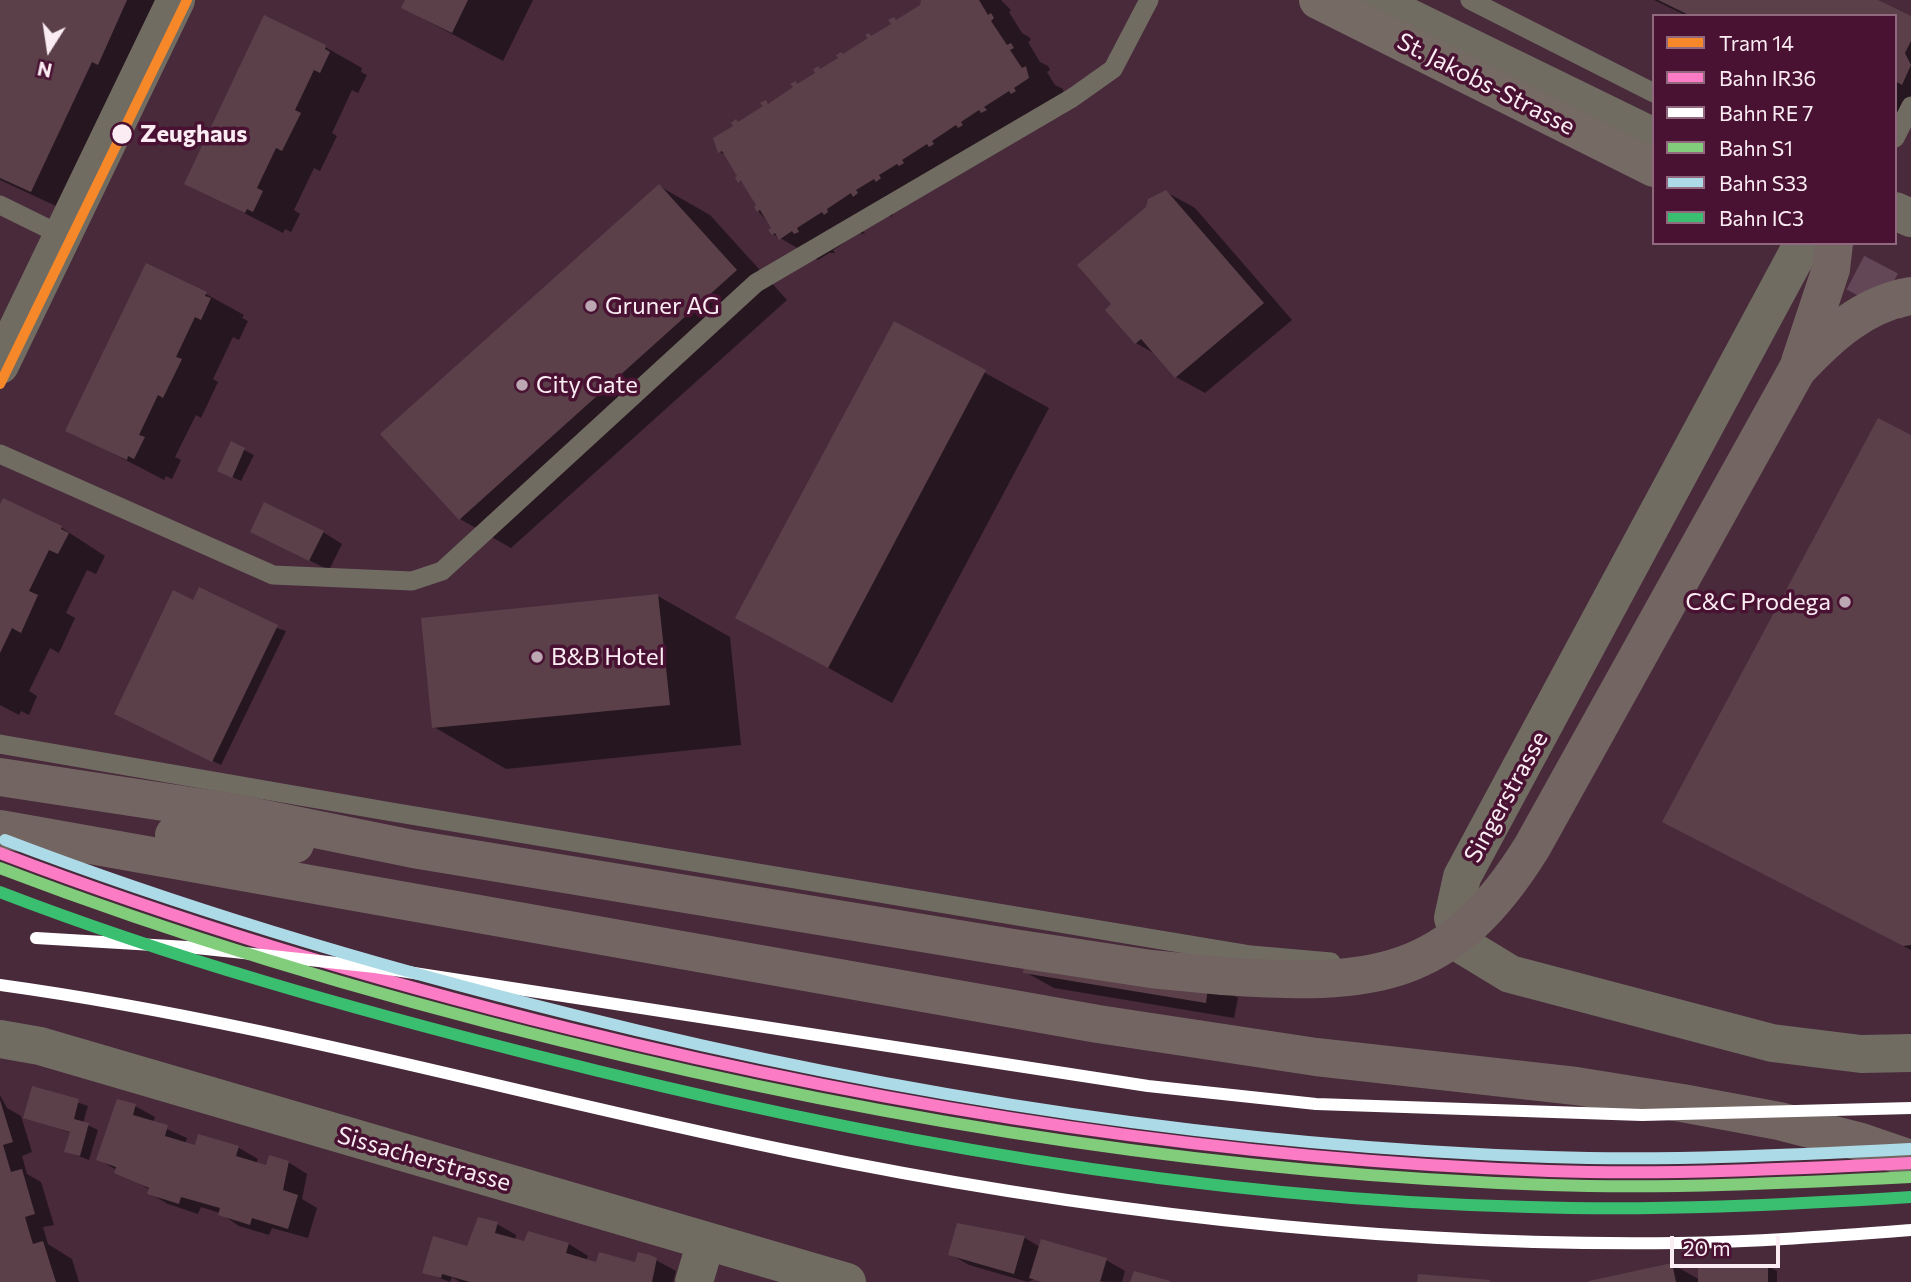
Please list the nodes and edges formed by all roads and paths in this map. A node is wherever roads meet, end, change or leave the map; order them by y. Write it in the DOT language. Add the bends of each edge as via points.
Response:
graph roads {
  1 [pos="176,0"];
  2 [pos="1149,0"];
  3 [pos="1318,0"];
  4 [pos="1373,0"];
  5 [pos="1470,0"];
  6 [pos="1652,92"];
  7 [pos="1911,106"];
  8 [pos="1897,134"];
  9 [pos="1652,136"];
  10 [pos="1652,167"];
  11 [pos="1897,195"];
  12 [pos="0,205"];
  13 [pos="1911,206"];
  14 [pos="63,236"];
  15 [pos="1802,245"];
  16 [pos="1834,245"];
  17 [pos="1911,296"];
  18 [pos="0,365"];
  19 [pos="1797,370"];
  20 [pos="0,454"];
  21 [pos="0,744"];
  22 [pos="0,777"];
  23 [pos="0,813"];
  24 [pos="0,829"];
  25 [pos="413,849"];
  26 [pos="0,852"];
  27 [pos="323,886"];
  28 [pos="1464,946"];
  29 [pos="0,1039"];
  30 [pos="1911,1053"];
  31 [pos="1911,1159"];
  32 [pos="706,1241"];
  33 [pos="694,1282"];
  34 [pos="847,1282"];
  1 -- 14 [label="street"];
  2 -- 20 [label="lane" via="1113,69 1072,98 756,283 442,571 412,581 273,575"];
  3 -- 10 [label="main road, St. Jakobs-Strasse"];
  4 -- 9 [label="street, St. Jakobs-Strasse"];
  5 -- 6 [label="lane"];
  7 -- 8 [label="lane"];
  11 -- 13 [label="lane"];
  12 -- 14 [label="lane"];
  14 -- 18 [label="street"];
  15 -- 28 [label="street, Singerstrasse" via="1462,877 1453,918"];
  16 -- 19 [label="highway" via="1831,269"];
  17 -- 19 [label="highway" via="1866,310 1824,341"];
  19 -- 25 [label="highway, bridge" via="1517,872 1475,923 1451,943 1393,970 1283,980 1151,969"];
  21 -- 28 [label="lane" via="1251,954 1377,966 1429,965"];
  22 -- 25 [label="highway" via="236,813"];
  23 -- 25 [label="highway" via="219,841"];
  24 -- 27 [label="highway"];
  26 -- 27 [label="highway"];
  27 -- 31 [label="highway" via="1098,1024 1329,1059 1576,1086 1682,1103 1779,1121"];
  28 -- 30 [label="street" via="1510,974 1772,1043 1861,1054"];
  29 -- 32 [label="street, Sissacherstrasse" via="40,1046"];
  32 -- 33 [label="street"];
  32 -- 34 [label="street, Sissacherstrasse"];
}
